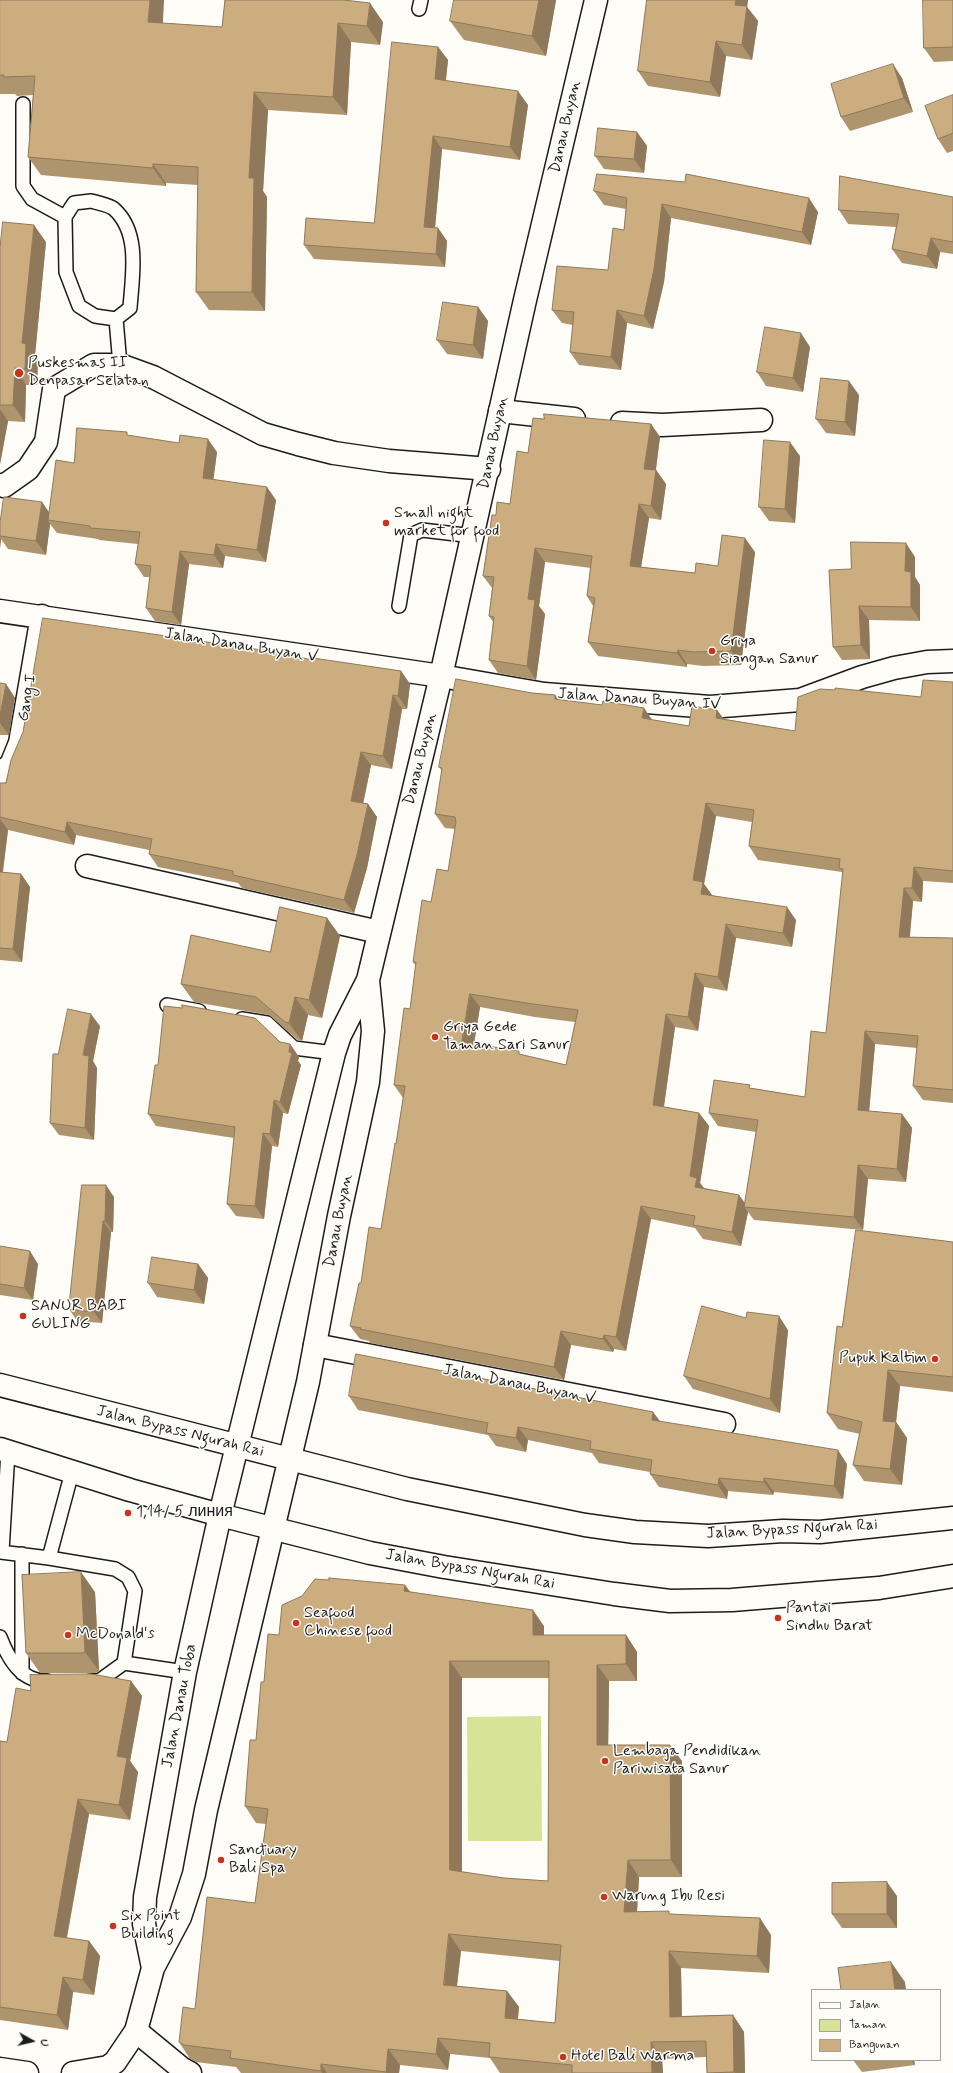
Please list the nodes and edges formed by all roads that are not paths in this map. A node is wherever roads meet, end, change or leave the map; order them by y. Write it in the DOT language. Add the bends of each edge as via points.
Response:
graph roads {
  1 [pos="596,0"];
  2 [pos="23,104"];
  3 [pos="65,217"];
  4 [pos="116,319"];
  5 [pos="120,365"];
  6 [pos="500,411"];
  7 [pos="761,420"];
  8 [pos="489,469"];
  9 [pos="0,485"];
  10 [pos="473,536"];
  11 [pos="399,606"];
  12 [pos="0,611"];
  13 [pos="42,616"];
  14 [pos="953,661"];
  15 [pos="441,676"];
  16 [pos="0,773"];
  17 [pos="88,866"];
  18 [pos="379,932"];
  19 [pos="368,980"];
  20 [pos="167,1005"];
  21 [pos="213,1013"];
  22 [pos="228,1016"];
  23 [pos="334,1053"];
  24 [pos="315,1345"];
  25 [pos="0,1385"];
  26 [pos="724,1424"];
  27 [pos="238,1446"];
  28 [pos="4,1450"];
  29 [pos="290,1460"];
  30 [pos="72,1472"];
  31 [pos="220,1515"];
  32 [pos="953,1518"];
  33 [pos="274,1529"];
  34 [pos="1,1552"];
  35 [pos="22,1554"];
  36 [pos="49,1558"];
  37 [pos="953,1576"];
  38 [pos="0,1637"];
  39 [pos="124,1664"];
  40 [pos="185,1672"];
  41 [pos="22,1673"];
  42 [pos="62,1681"];
  43 [pos="77,1681"];
  44 [pos="153,1968"];
  45 [pos="136,2031"];
  46 [pos="0,2069"];
  47 [pos="108,2070"];
  48 [pos="27,2073"];
  49 [pos="73,2073"];
  50 [pos="190,2073"];
  1 -- 6 [label="main road, Danau Buyan"];
  2 -- 3 [label="lane" via="23,186 32,199"];
  3 -- 4 [label="lane" via="66,272 79,306 95,316"];
  3 -- 4 [label="lane" via="74,203 92,201 114,208 128,226 134,261 130,308"];
  4 -- 5 [label="lane"];
  5 -- 8 [label="main road" via="153,377 263,434 298,444 334,454"];
  5 -- 9 [label="main road" via="94,365 54,389 46,442 28,469 4,486"];
  6 -- 7 [label="main road" via="662,425"];
  6 -- 8 [label="main road, Danau Buyan"];
  8 -- 10 [label="main road, Danau Buyan"];
  10 -- 11 [label="lane" via="422,530 411,535"];
  10 -- 15 [label="main road, Danau Buyan"];
  12 -- 13 [label="main road, Jalan Danau Buyan V"];
  13 -- 15 [label="main road, Jalan Danau Buyan V"];
  13 -- 16 [label="main road, Gang I" via="20,743 11,765"];
  14 -- 15 [label="main road, Jalan Danau Buyan IV" via="927,662 894,668 800,700 710,707 544,694"];
  15 -- 18 [label="main road, Danau Buyan"];
  17 -- 18 [label="main road"];
  18 -- 19 [label="main road, Danau Buyan"];
  19 -- 23 [label="main road, Danau Buyan"];
  19 -- 24 [label="main road, Danau Buyan" via="373,1031 368,1082"];
  20 -- 21 [label="lane"];
  22 -- 23 [label="lane" via="267,1023 294,1048"];
  23 -- 27 [label="main road, Danau Buyan"];
  24 -- 26 [label="main road, Jalan Danau Buyan V"];
  24 -- 29 [label="main road, Danau Buyan"];
  25 -- 27 [label="main road, Jalan Bypass Ngurah Rai"];
  27 -- 29 [label="main road, Jalan Bypass Ngurah Rai"];
  27 -- 31 [label="main road, Jalan Danau Toba"];
  28 -- 30 [label="main road, Jalan Bypass Ngurah Rai"];
  28 -- 34 [label="lane"];
  29 -- 32 [label="main road, Jalan Bypass Ngurah Rai" via="406,1489 585,1525 635,1532 708,1536 783,1531 820,1532"];
  29 -- 33 [label="main road, Jalan Danau Toba"];
  30 -- 31 [label="main road, Jalan Bypass Ngurah Rai"];
  30 -- 36 [label="lane"];
  31 -- 33 [label="main road, Jalan Bypass Ngurah Rai"];
  31 -- 40 [label="main road, Jalan Danau Toba"];
  33 -- 37 [label="main road, Jalan Bypass Ngurah Rai" via="370,1553 444,1567 670,1601 818,1594 879,1588"];
  33 -- 44 [label="main road, Jalan Danau Toba" via="211,1789 194,1874 180,1917"];
  34 -- 35 [label="lane"];
  35 -- 36 [label="lane"];
  35 -- 41 [label="lane"];
  36 -- 39 [label="lane" via="115,1570 128,1576 135,1591"];
  38 -- 41 [label="lane" via="7,1656"];
  39 -- 40 [label="lane"];
  39 -- 43 [label="lane" via="99,1681"];
  40 -- 44 [label="main road, Jalan Danau Toba" via="145,1897 144,1924"];
  41 -- 42 [label="lane" via="40,1682"];
  44 -- 45 [label="main road, Jalan Danau Toba"];
  45 -- 47 [label="main road, Jalan Danau Toba"];
  45 -- 50 [label="main road"];
  46 -- 48 [label="main road"];
  47 -- 49 [label="main road, Jalan Danau Toba"];
}
